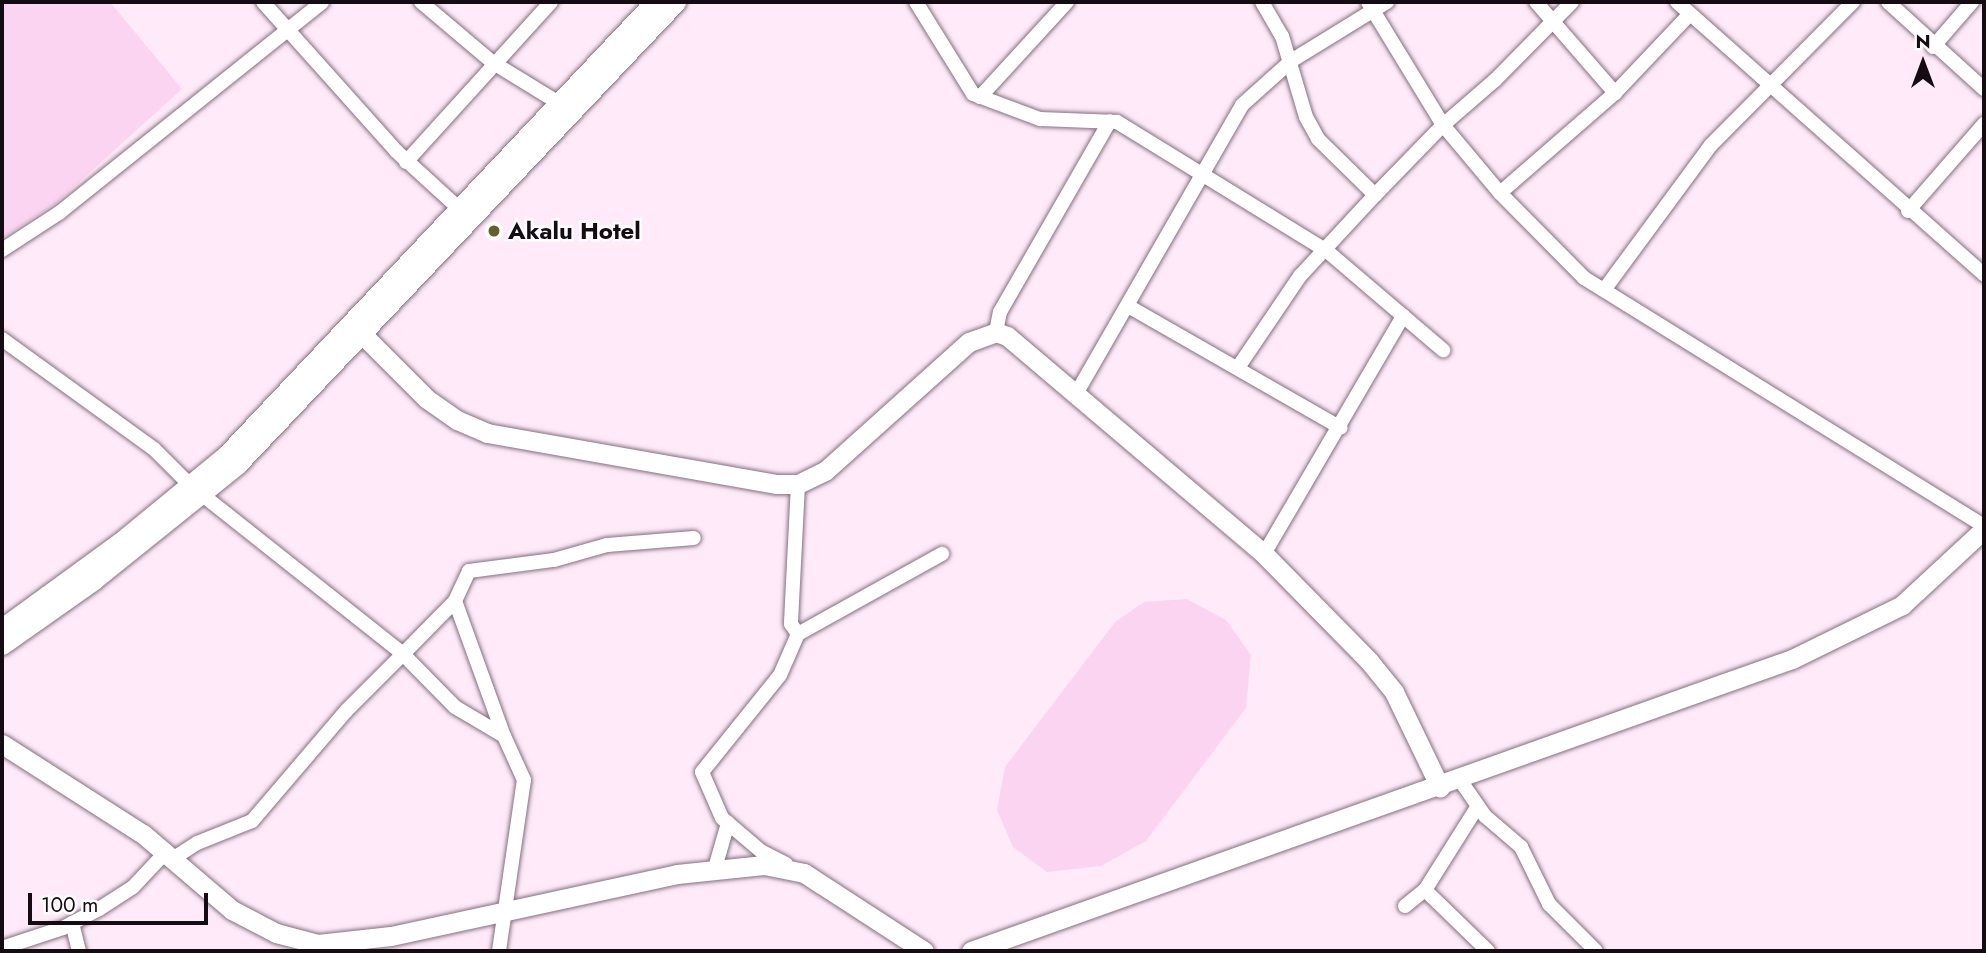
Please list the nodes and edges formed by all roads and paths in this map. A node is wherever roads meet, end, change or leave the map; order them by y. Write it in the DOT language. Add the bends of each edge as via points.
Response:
graph roads {
  1 [pos="263,2"];
  2 [pos="322,2"];
  3 [pos="421,2"];
  4 [pos="551,2"];
  5 [pos="654,2"];
  6 [pos="676,2"];
  7 [pos="916,2"];
  8 [pos="1067,2"];
  9 [pos="1262,2"];
  10 [pos="1387,2"];
  11 [pos="1536,2"];
  12 [pos="1572,2"];
  13 [pos="1677,2"];
  14 [pos="1853,2"];
  15 [pos="1888,2"];
  16 [pos="1972,2"];
  17 [pos="1371,7"];
  18 [pos="1689,15"];
  19 [pos="1554,20"];
  20 [pos="287,31"];
  21 [pos="1933,47"];
  22 [pos="1291,61"];
  23 [pos="492,62"];
  24 [pos="1772,86"];
  25 [pos="1984,89"];
  26 [pos="1615,93"];
  27 [pos="980,97"];
  28 [pos="557,102"];
  29 [pos="1110,121"];
  30 [pos="1984,124"];
  31 [pos="1443,125"];
  32 [pos="406,162"];
  33 [pos="1202,174"];
  34 [pos="1500,193"];
  35 [pos="1375,195"];
  36 [pos="1908,211"];
  37 [pos="465,214"];
  38 [pos="2,250"];
  39 [pos="1327,251"];
  40 [pos="1982,268"];
  41 [pos="1604,290"];
  42 [pos="1128,306"];
  43 [pos="1403,316"];
  44 [pos="356,328"];
  45 [pos="996,332"];
  46 [pos="2,339"];
  47 [pos="1443,350"];
  48 [pos="1239,366"];
  49 [pos="1076,394"];
  50 [pos="1341,428"];
  51 [pos="799,484"];
  52 [pos="196,489"];
  53 [pos="1984,527"];
  54 [pos="694,538"];
  55 [pos="942,554"];
  56 [pos="1264,554"];
  57 [pos="455,601"];
  58 [pos="2,628"];
  59 [pos="799,634"];
  60 [pos="2,645"];
  61 [pos="403,654"];
  62 [pos="504,736"];
  63 [pos="2,744"];
  64 [pos="1460,780"];
  65 [pos="1440,787"];
  66 [pos="1478,806"];
  67 [pos="728,823"];
  68 [pos="169,856"];
  69 [pos="715,868"];
  70 [pos="804,873"];
  71 [pos="1425,890"];
  72 [pos="1405,906"];
  73 [pos="505,911"];
  74 [pos="72,923"];
  75 [pos="316,947"];
  76 [pos="2,948"];
  77 [pos="79,951"];
  78 [pos="499,951"];
  79 [pos="924,951"];
  80 [pos="971,951"];
  81 [pos="1488,951"];
  82 [pos="1596,951"];
  1 -- 20 [label="street"];
  2 -- 20 [label="street"];
  3 -- 23 [label="street"];
  4 -- 23 [label="street"];
  5 -- 28 [label="street"];
  6 -- 37 [label="street"];
  7 -- 27 [label="street" via="973,94"];
  8 -- 27 [label="street"];
  9 -- 22 [label="street"];
  10 -- 17 [label="street"];
  11 -- 19 [label="street"];
  12 -- 19 [label="street"];
  13 -- 18 [label="street"];
  14 -- 24 [label="street"];
  15 -- 21 [label="street"];
  16 -- 21 [label="street"];
  17 -- 22 [label="street"];
  17 -- 31 [label="street"];
  18 -- 24 [label="street"];
  18 -- 26 [label="street"];
  19 -- 26 [label="street"];
  19 -- 31 [label="street"];
  20 -- 32 [label="street"];
  20 -- 38 [label="street" via="59,213"];
  21 -- 25 [label="street"];
  22 -- 33 [label="street" via="1242,105"];
  22 -- 35 [label="street" via="1306,117 1318,139"];
  23 -- 28 [label="street"];
  23 -- 32 [label="street"];
  24 -- 36 [label="street"];
  24 -- 41 [label="street" via="1711,145"];
  26 -- 34 [label="street"];
  27 -- 29 [label="street" via="1040,120"];
  28 -- 37 [label="street"];
  29 -- 33 [label="street"];
  29 -- 45 [label="street" via="1000,312"];
  30 -- 36 [label="street"];
  31 -- 34 [label="street"];
  31 -- 35 [label="street"];
  32 -- 37 [label="street"];
  33 -- 39 [label="street"];
  33 -- 42 [label="street"];
  34 -- 41 [label="street" via="1584,278"];
  35 -- 39 [label="street"];
  36 -- 40 [label="street"];
  37 -- 44 [label="street"];
  39 -- 43 [label="street"];
  39 -- 48 [label="street" via="1274,309"];
  41 -- 53 [label="street"];
  42 -- 48 [label="street"];
  42 -- 49 [label="street"];
  43 -- 47 [label="street"];
  43 -- 50 [label="street"];
  44 -- 51 [label="street" via="428,399 457,420 487,433 752,481"];
  44 -- 52 [label="street" via="237,465"];
  45 -- 49 [label="street" via="1007,336"];
  45 -- 51 [label="street" via="969,342 825,471"];
  46 -- 52 [label="street" via="144,440"];
  48 -- 50 [label="street"];
  49 -- 56 [label="street"];
  50 -- 56 [label="street"];
  51 -- 59 [label="street" via="791,624"];
  52 -- 58 [label="street"];
  52 -- 60 [label="street"];
  52 -- 61 [label="street"];
  53 -- 64 [label="street" via="1902,605 1873,622 1792,659"];
  54 -- 57 [label="street" via="607,545 554,560 469,571"];
  55 -- 59 [label="street"];
  56 -- 65 [label="street" via="1394,692"];
  57 -- 61 [label="street"];
  57 -- 62 [label="street"];
  59 -- 67 [label="street" via="780,675 702,772"];
  61 -- 62 [label="street" via="455,707"];
  61 -- 68 [label="street" via="346,711 252,821"];
  62 -- 73 [label="street" via="524,779"];
  63 -- 68 [label="street" via="143,834"];
  64 -- 65 [label="street"];
  64 -- 66 [label="street"];
  65 -- 80 [label="street"];
  66 -- 71 [label="street"];
  66 -- 82 [label="street" via="1521,847 1549,904"];
  67 -- 69 [label="street"];
  67 -- 70 [label="street" via="762,852"];
  68 -- 74 [label="street" via="133,887"];
  68 -- 75 [label="street" via="232,911"];
  69 -- 70 [label="street" via="764,865"];
  69 -- 73 [label="street"];
  70 -- 79 [label="street"];
  71 -- 72 [label="street"];
  71 -- 81 [label="street"];
  73 -- 75 [label="street"];
  73 -- 78 [label="street"];
  74 -- 76 [label="street"];
  74 -- 77 [label="street"];
}
